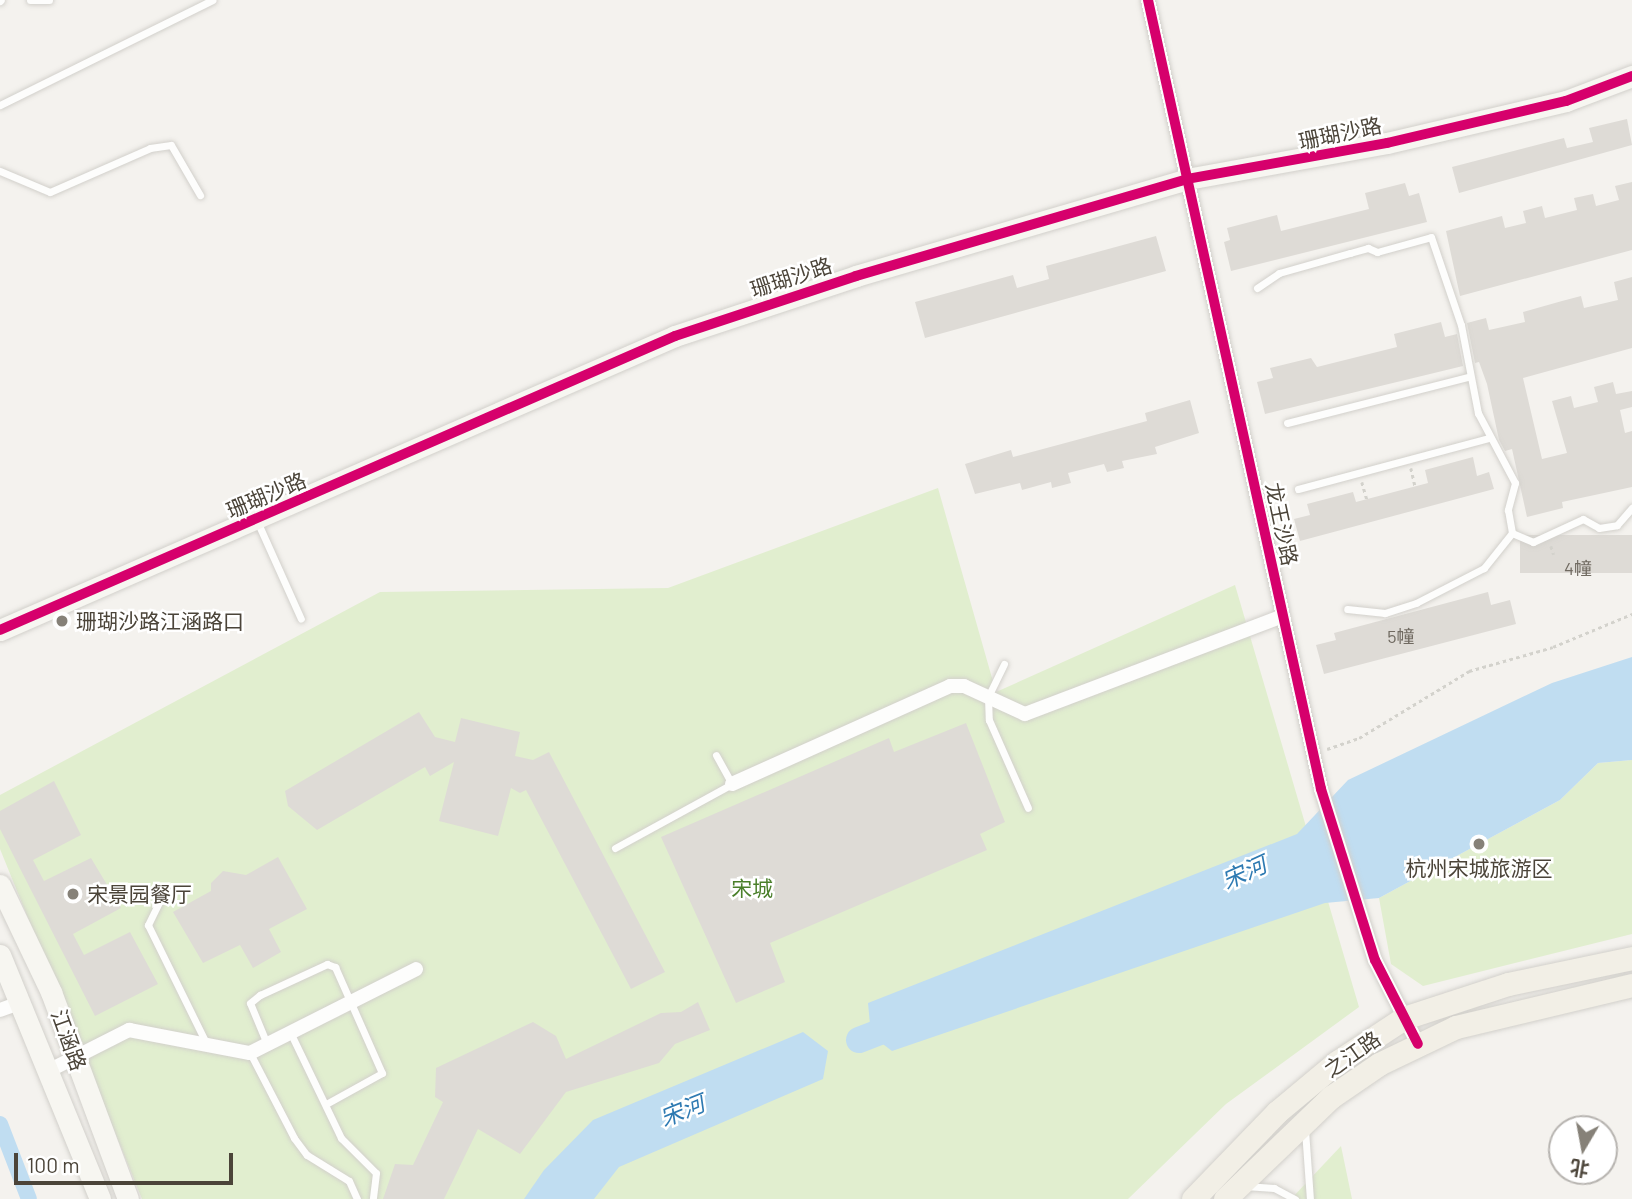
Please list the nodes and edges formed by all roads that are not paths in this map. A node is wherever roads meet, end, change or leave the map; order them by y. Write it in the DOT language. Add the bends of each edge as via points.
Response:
graph roads {
  1 [pos="30,0"];
  2 [pos="49,0"];
  3 [pos="212,0"];
  4 [pos="1148,0"];
  5 [pos="1632,76"];
  6 [pos="0,105"];
  7 [pos="0,171"];
  8 [pos="1186,179"];
  9 [pos="200,195"];
  10 [pos="1257,288"];
  11 [pos="1468,377"];
  12 [pos="1287,423"];
  13 [pos="1488,438"];
  14 [pos="1298,489"];
  15 [pos="1632,509"];
  16 [pos="256,521"];
  17 [pos="1512,533"];
  18 [pos="1347,609"];
  19 [pos="1283,616"];
  20 [pos="301,620"];
  21 [pos="0,630"];
  22 [pos="1004,664"];
  23 [pos="988,697"];
  24 [pos="716,755"];
  25 [pos="732,784"];
  26 [pos="1028,808"];
  27 [pos="615,848"];
  28 [pos="0,885"];
  29 [pos="165,890"];
  30 [pos="0,955"];
  31 [pos="1632,958"];
  32 [pos="416,969"];
  33 [pos="1632,985"];
  34 [pos="22,1002"];
  35 [pos="349,1003"];
  36 [pos="0,1010"];
  37 [pos="1405,1018"];
  38 [pos="290,1032"];
  39 [pos="267,1044"];
  40 [pos="1418,1044"];
  41 [pos="208,1047"];
  42 [pos="250,1053"];
  43 [pos="74,1055"];
  44 [pos="50,1070"];
  45 [pos="326,1104"];
  46 [pos="1305,1122"];
  47 [pos="1231,1193"];
  48 [pos="100,1199"];
  49 [pos="128,1199"];
  50 [pos="357,1199"];
  51 [pos="373,1199"];
  52 [pos="1193,1199"];
  53 [pos="1295,1199"];
  54 [pos="1310,1199"];
  1 -- 2 [label="lane"];
  3 -- 6 [label="lane"];
  4 -- 8 [label="street, 龙王沙路"];
  5 -- 8 [label="street, 珊瑚沙路" via="1566,101 1387,143"];
  7 -- 9 [label="lane" via="50,192 150,148 171,145"];
  8 -- 16 [label="street, 珊瑚沙路" via="869,272 675,336"];
  8 -- 19 [label="street, 龙王沙路"];
  10 -- 11 [label="lane" via="1279,273 1368,248 1377,253 1431,237 1461,326"];
  11 -- 12 [label="lane"];
  11 -- 13 [label="lane"];
  13 -- 14 [label="lane"];
  13 -- 17 [label="lane" via="1514,483 1508,510"];
  15 -- 17 [label="lane" via="1617,525 1598,527 1583,519 1533,542"];
  16 -- 20 [label="lane"];
  16 -- 21 [label="street, 珊瑚沙路"];
  17 -- 18 [label="lane" via="1484,568 1416,603 1385,613"];
  19 -- 23 [label="street" via="1025,713"];
  19 -- 37 [label="street, 龙王沙路" via="1312,755 1356,910"];
  22 -- 23 [label="lane"];
  23 -- 25 [label="street" via="950,686"];
  23 -- 26 [label="lane" via="989,720"];
  24 -- 25 [label="lane"];
  25 -- 27 [label="lane"];
  28 -- 43 [label="street, 江涵路" via="51,992"];
  29 -- 41 [label="lane" via="148,925"];
  30 -- 34 [label="street, 江涵路"];
  31 -- 37 [label="main road, 之江路" via="1508,984"];
  32 -- 35 [label="street"];
  33 -- 40 [label="main road, 之江路" via="1468,1023"];
  34 -- 36 [label="street"];
  34 -- 44 [label="street, 江涵路"];
  35 -- 38 [label="street"];
  35 -- 39 [label="lane" via="335,967 327,964 260,995 250,1003"];
  35 -- 45 [label="lane" via="382,1073"];
  37 -- 40 [label="street, 龙王沙路"];
  37 -- 52 [label="main road, 之江路" via="1337,1062 1277,1112"];
  38 -- 39 [label="street"];
  38 -- 45 [label="lane"];
  39 -- 42 [label="street"];
  40 -- 46 [label="main road, 之江路" via="1379,1064"];
  41 -- 42 [label="street"];
  41 -- 43 [label="street" via="129,1030"];
  42 -- 50 [label="lane" via="307,1156 349,1181"];
  43 -- 44 [label="street"];
  43 -- 49 [label="street, 江涵路"];
  44 -- 48 [label="street, 江涵路"];
  45 -- 51 [label="lane" via="351,1152 376,1173"];
  46 -- 47 [label="main road, 之江路"];
  46 -- 54 [label="lane"];
  47 -- 53 [label="lane" via="1274,1188"];
}
